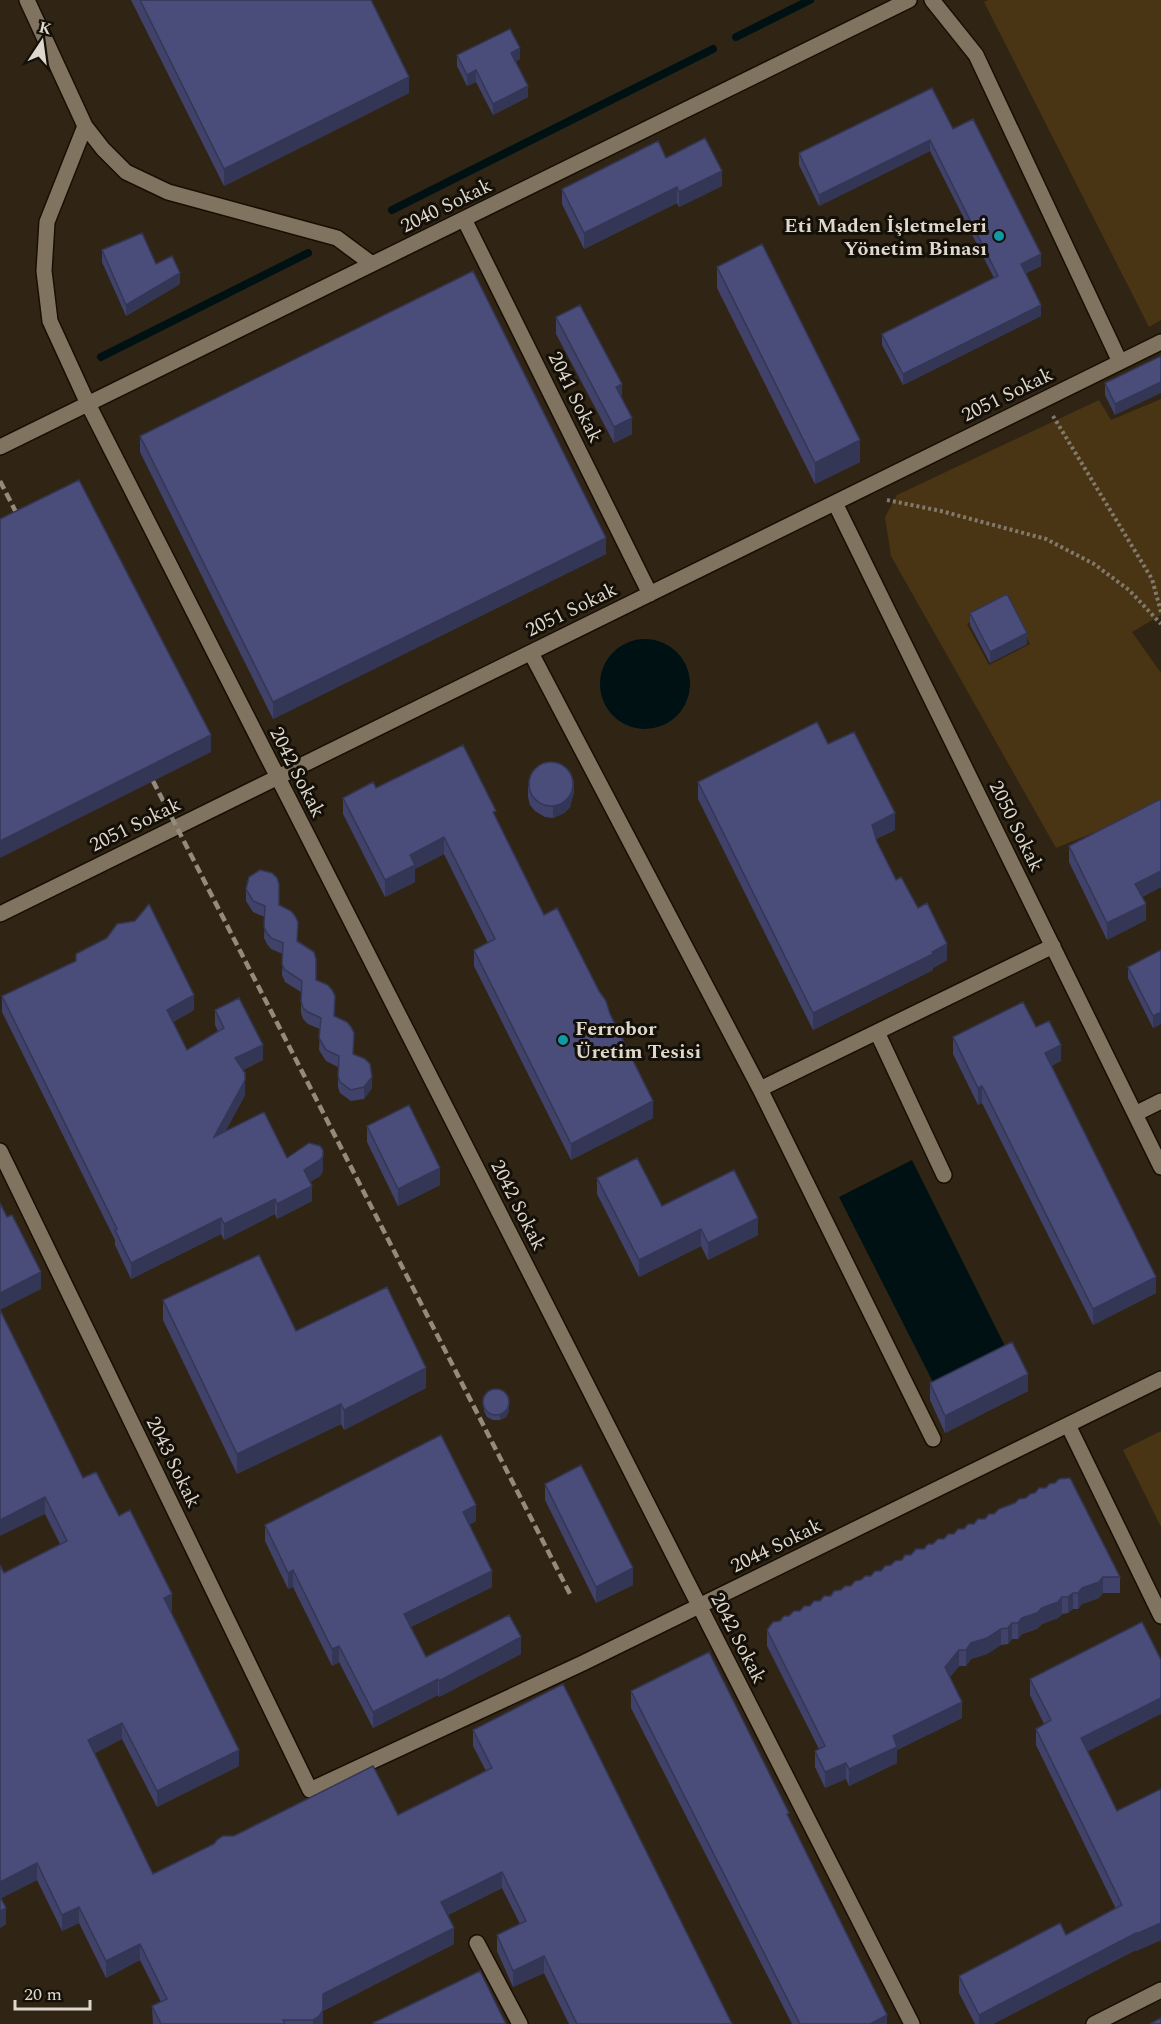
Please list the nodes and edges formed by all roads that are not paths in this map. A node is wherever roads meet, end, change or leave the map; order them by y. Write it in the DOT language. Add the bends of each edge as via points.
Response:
graph roads {
  1 [pos="27,0"];
  2 [pos="909,0"];
  3 [pos="932,0"];
  4 [pos="85,126"];
  5 [pos="464,219"];
  6 [pos="372,264"];
  7 [pos="1161,342"];
  8 [pos="1120,362"];
  9 [pos="88,404"];
  10 [pos="0,447"];
  11 [pos="835,503"];
  12 [pos="650,594"];
  13 [pos="531,653"];
  14 [pos="277,777"];
  15 [pos="0,914"];
  16 [pos="1053,946"];
  17 [pos="877,1032"];
  18 [pos="760,1089"];
  19 [pos="1161,1101"];
  20 [pos="1135,1114"];
  21 [pos="0,1151"];
  22 [pos="1161,1167"];
  23 [pos="944,1175"];
  24 [pos="1161,1379"];
  25 [pos="1068,1425"];
  26 [pos="933,1439"];
  27 [pos="700,1606"];
  28 [pos="1161,1616"];
  29 [pos="310,1791"];
  30 [pos="477,1943"];
  31 [pos="1161,1990"];
  32 [pos="520,2024"];
  33 [pos="912,2024"];
  34 [pos="1094,2024"];
  1 -- 4 [label="lane"];
  2 -- 5 [label="lane, 2040 Sokak"];
  3 -- 8 [label="lane" via="976,55"];
  4 -- 6 [label="lane" via="126,172 168,192 338,238"];
  4 -- 9 [label="lane, 2042 Sokak" via="47,222 44,272 50,321"];
  5 -- 6 [label="lane, 2040 Sokak"];
  5 -- 12 [label="lane, 2041 Sokak"];
  6 -- 9 [label="lane, 2040 Sokak"];
  7 -- 8 [label="lane, 2051 Sokak"];
  8 -- 11 [label="lane, 2051 Sokak"];
  9 -- 10 [label="lane, 2040 Sokak"];
  9 -- 14 [label="lane, 2042 Sokak"];
  11 -- 12 [label="lane, 2051 Sokak"];
  11 -- 16 [label="lane, 2050 Sokak"];
  12 -- 13 [label="lane, 2051 Sokak"];
  13 -- 14 [label="lane, 2051 Sokak"];
  13 -- 18 [label="lane"];
  14 -- 15 [label="lane, 2051 Sokak"];
  14 -- 27 [label="lane, 2042 Sokak"];
  16 -- 17 [label="lane"];
  16 -- 20 [label="lane, 2050 Sokak"];
  17 -- 18 [label="lane"];
  17 -- 23 [label="lane"];
  18 -- 26 [label="lane"];
  19 -- 20 [label="lane"];
  20 -- 22 [label="lane, 2050 Sokak"];
  21 -- 29 [label="lane, 2043 Sokak"];
  24 -- 25 [label="lane, 2044 Sokak"];
  25 -- 27 [label="lane, 2044 Sokak"];
  25 -- 28 [label="lane"];
  27 -- 29 [label="lane, 2044 Sokak"];
  27 -- 33 [label="lane, 2042 Sokak"];
  30 -- 32 [label="lane"];
  31 -- 34 [label="lane"];
}
